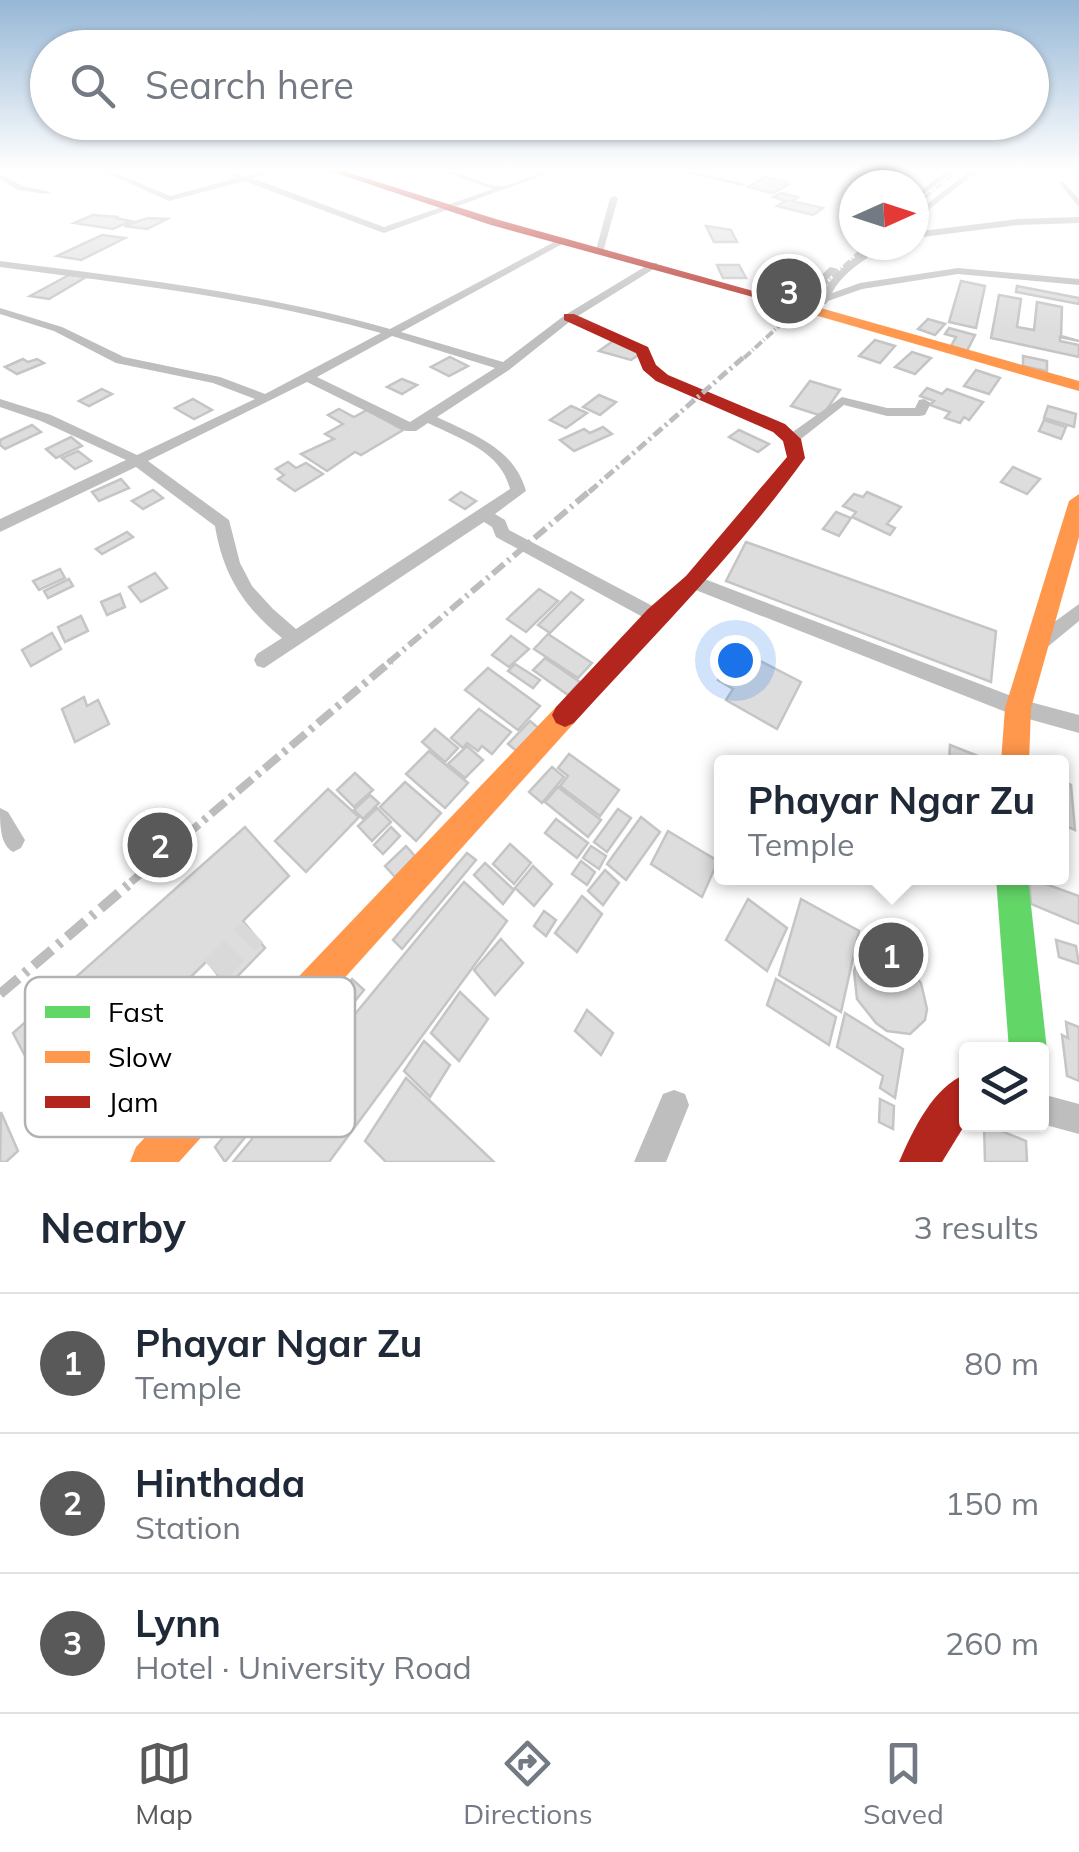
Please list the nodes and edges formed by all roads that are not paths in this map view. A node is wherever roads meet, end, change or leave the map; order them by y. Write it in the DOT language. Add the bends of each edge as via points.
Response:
graph roads {
  1 [pos="368,224"];
  2 [pos="402,224"];
  3 [pos="495,224"];
  4 [pos="606,224"];
  5 [pos="1000,224"];
  6 [pos="929,233"];
  7 [pos="559,243"];
  8 [pos="598,252"];
  9 [pos="847,260"];
  10 [pos="857,260"];
  11 [pos="0,264"];
  12 [pos="654,266"];
  13 [pos="1079,282"];
  14 [pos="810,305"];
  15 [pos="0,311"];
  16 [pos="569,317"];
  17 [pos="395,330"];
  18 [pos="504,366"];
  19 [pos="307,377"];
  20 [pos="1079,386"];
  21 [pos="266,399"];
  22 [pos="924,402"];
  23 [pos="0,403"];
  24 [pos="429,418"];
  25 [pos="792,439"];
  26 [pos="135,460"];
  27 [pos="1079,501"];
  28 [pos="484,514"];
  29 [pos="0,526"];
  30 [pos="694,582"];
  31 [pos="1079,611"];
  32 [pos="656,616"];
  33 [pos="296,640"];
  34 [pos="1033,647"];
  35 [pos="264,660"];
  36 [pos="1018,708"];
  37 [pos="1079,724"];
  38 [pos="1015,755"];
  39 [pos="1013,885"];
  40 [pos="322,977"];
  41 [pos="1027,1042"];
  42 [pos="959,1101"];
  43 [pos="674,1105"];
  44 [pos="1049,1111"];
  45 [pos="1079,1119"];
  46 [pos="174,1137"];
  47 [pos="151,1162"];
  48 [pos="650,1162"];
  49 [pos="920,1162"];
  1 -- 2 [label="street" via="384,230"];
  3 -- 7 [label="street"];
  4 -- 8 [label="street"];
  5 -- 6 [label="street"];
  7 -- 8 [label="street"];
  7 -- 17 [label="street"];
  8 -- 12 [label="street"];
  9 -- 14 [label="street"];
  10 -- 14 [label="street"];
  11 -- 17 [label="street" via="151,281"];
  12 -- 14 [label="street"];
  12 -- 16 [label="street"];
  13 -- 14 [label="street" via="958,271 860,286"];
  14 -- 20 [label="street"];
  15 -- 21 [label="street" via="58,329 120,360 216,380"];
  16 -- 18 [label="street"];
  16 -- 25 [label="street" via="643,350 662,378"];
  17 -- 18 [label="street"];
  17 -- 19 [label="street"];
  18 -- 24 [label="street"];
  19 -- 21 [label="street"];
  19 -- 24 [label="street" via="411,428"];
  21 -- 26 [label="street"];
  22 -- 25 [label="street" via="920,412 910,413 842,401"];
  23 -- 26 [label="street"];
  24 -- 28 [label="street" via="503,457 517,479 518,491"];
  25 -- 30 [label="street" via="796,458"];
  26 -- 29 [label="street"];
  26 -- 33 [label="street" via="223,524 249,602"];
  27 -- 34 [label="street"];
  28 -- 32 [label="street" via="535,553"];
  28 -- 33 [label="street"];
  30 -- 32 [label="street"];
  30 -- 36 [label="street"];
  31 -- 34 [label="street"];
  32 -- 40 [label="street"];
  33 -- 35 [label="street"];
  34 -- 36 [label="street"];
  36 -- 37 [label="street"];
  36 -- 38 [label="street"];
  39 -- 41 [label="street"];
  42 -- 49 [label="street"];
  43 -- 48 [label="street"];
  44 -- 45 [label="street"];
  46 -- 47 [label="street"];
}
